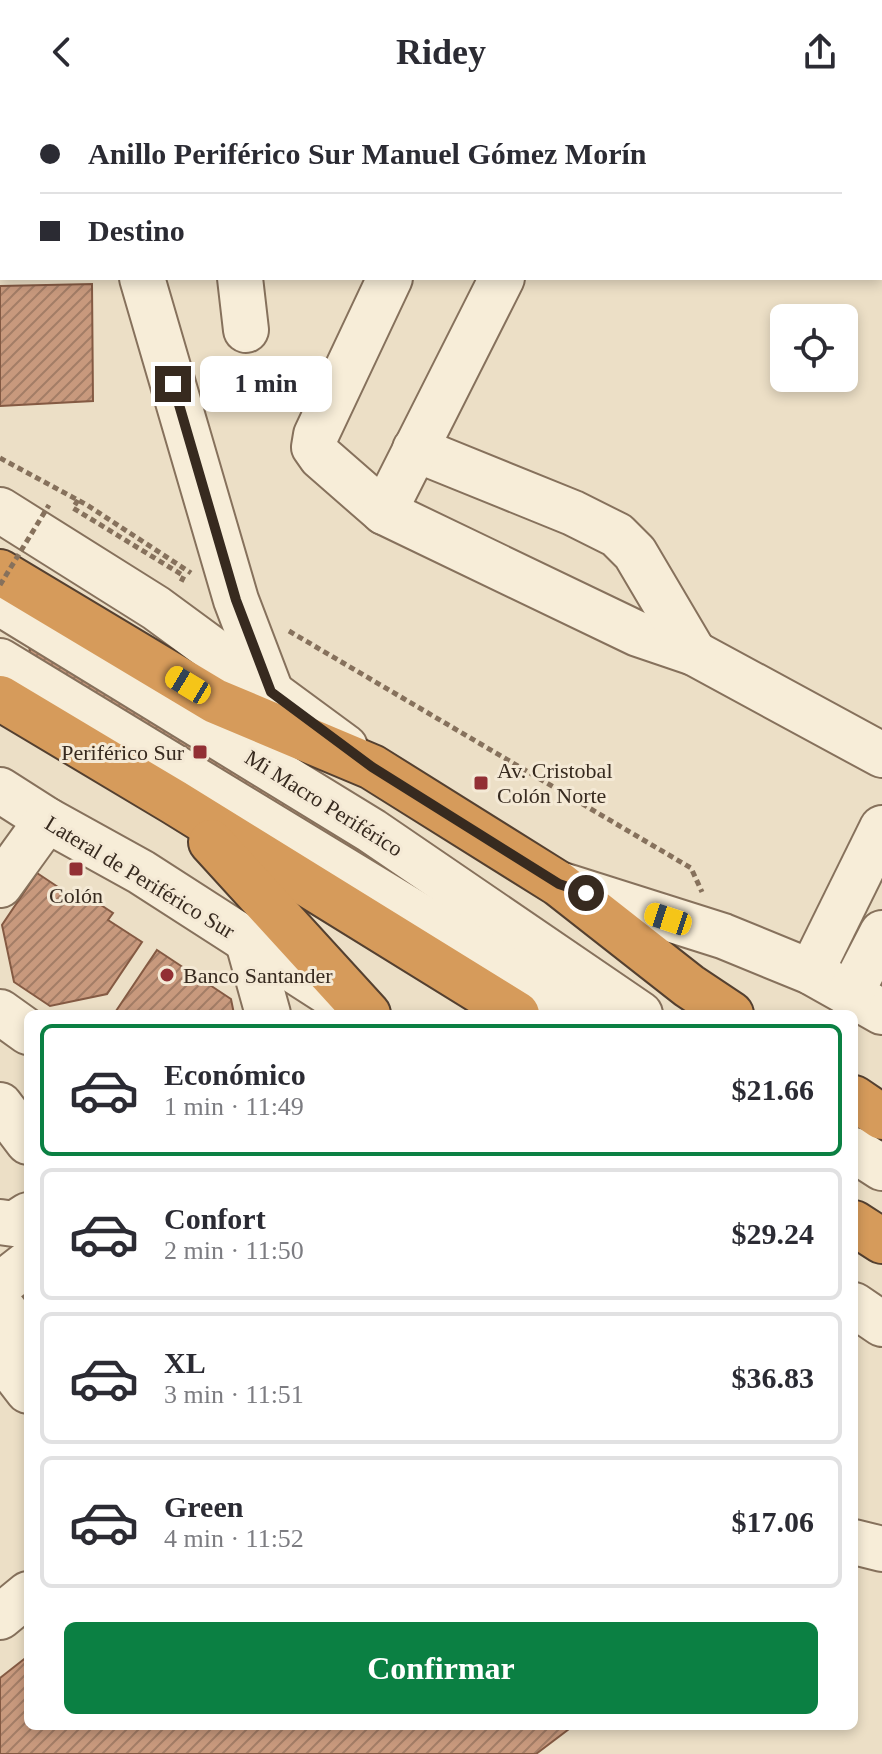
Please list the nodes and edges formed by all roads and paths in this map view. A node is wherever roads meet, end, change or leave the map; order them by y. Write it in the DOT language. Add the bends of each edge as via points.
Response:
graph roads {
  1 [pos="143,280"];
  2 [pos="240,280"];
  3 [pos="389,280"];
  4 [pos="501,280"];
  5 [pos="246,330"];
  6 [pos="415,449"];
  7 [pos="0,458"];
  8 [pos="78,500"];
  9 [pos="49,505"];
  10 [pos="73,508"];
  11 [pos="0,510"];
  12 [pos="384,512"];
  13 [pos="0,572"];
  14 [pos="199,579"];
  15 [pos="0,585"];
  16 [pos="0,603"];
  17 [pos="289,631"];
  18 [pos="694,653"];
  19 [pos="0,661"];
  20 [pos="271,692"];
  21 [pos="0,698"];
  22 [pos="882,755"];
  23 [pos="372,767"];
  24 [pos="0,790"];
  25 [pos="174,802"];
  26 [pos="47,820"];
  27 [pos="882,828"];
  28 [pos="559,884"];
  29 [pos="0,885"];
  30 [pos="882,933"];
  31 [pos="723,936"];
  32 [pos="248,942"];
  33 [pos="811,972"];
  34 [pos="866,1003"];
  35 [pos="267,1010"];
  36 [pos="349,1010"];
  37 [pos="511,1010"];
  38 [pos="574,1010"];
  39 [pos="634,1010"];
  40 [pos="725,1010"];
  41 [pos="0,1012"];
  42 [pos="24,1029"];
  43 [pos="858,1101"];
  44 [pos="0,1105"];
  45 [pos="882,1117"];
  46 [pos="24,1137"];
  47 [pos="858,1153"];
  48 [pos="882,1168"];
  49 [pos="858,1185"];
  50 [pos="882,1200"];
  51 [pos="24,1218"];
  52 [pos="0,1222"];
  53 [pos="858,1226"];
  54 [pos="858,1238"];
  55 [pos="882,1243"];
  56 [pos="24,1285"];
  57 [pos="858,1308"];
  58 [pos="882,1324"];
  59 [pos="15,1334"];
  60 [pos="858,1543"];
  61 [pos="882,1549"];
  62 [pos="24,1597"];
  63 [pos="0,1617"];
  1 -- 20 [label="street" via="236,600"];
  2 -- 5 [label="street"];
  3 -- 12 [label="street" via="314,441 321,457"];
  4 -- 6 [label="street"];
  6 -- 12 [label="street"];
  6 -- 18 [label="street" via="617,535 635,553"];
  7 -- 8 [label="path"];
  8 -- 10 [label="path"];
  8 -- 14 [label="path"];
  9 -- 15 [label="path, bridge"];
  11 -- 20 [label="street" via="156,608"];
  12 -- 18 [label="street" via="638,634"];
  13 -- 23 [label="highway" via="215,701"];
  16 -- 39 [label="street, Mi Macro Periférico" via="372,831"];
  17 -- 31 [label="path" via="691,868"];
  18 -- 22 [label="street"];
  19 -- 38 [label="street, Mi Macro Periférico"];
  20 -- 23 [label="street"];
  21 -- 25 [label="highway"];
  23 -- 28 [label="highway"];
  24 -- 26 [label="street, Lateral de Periférico Sur"];
  25 -- 36 [label="highway"];
  25 -- 37 [label="highway"];
  26 -- 29 [label="street"];
  26 -- 32 [label="street, Lateral de Periférico Sur" via="141,872"];
  27 -- 33 [label="street"];
  28 -- 31 [label="street"];
  28 -- 40 [label="highway"];
  30 -- 34 [label="street"];
  31 -- 33 [label="street"];
  32 -- 35 [label="street"];
  32 -- 36 [label="street, Lateral de Periférico Sur"];
  33 -- 34 [label="street"];
  41 -- 42 [label="street"];
  43 -- 45 [label="highway"];
  44 -- 46 [label="street"];
  47 -- 48 [label="street"];
  49 -- 50 [label="street"];
  51 -- 52 [label="street" via="14,1224"];
  53 -- 55 [label="highway"];
  54 -- 55 [label="highway"];
  56 -- 59 [label="street"];
  57 -- 58 [label="street"];
  60 -- 61 [label="street"];
  62 -- 63 [label="street"];
}
